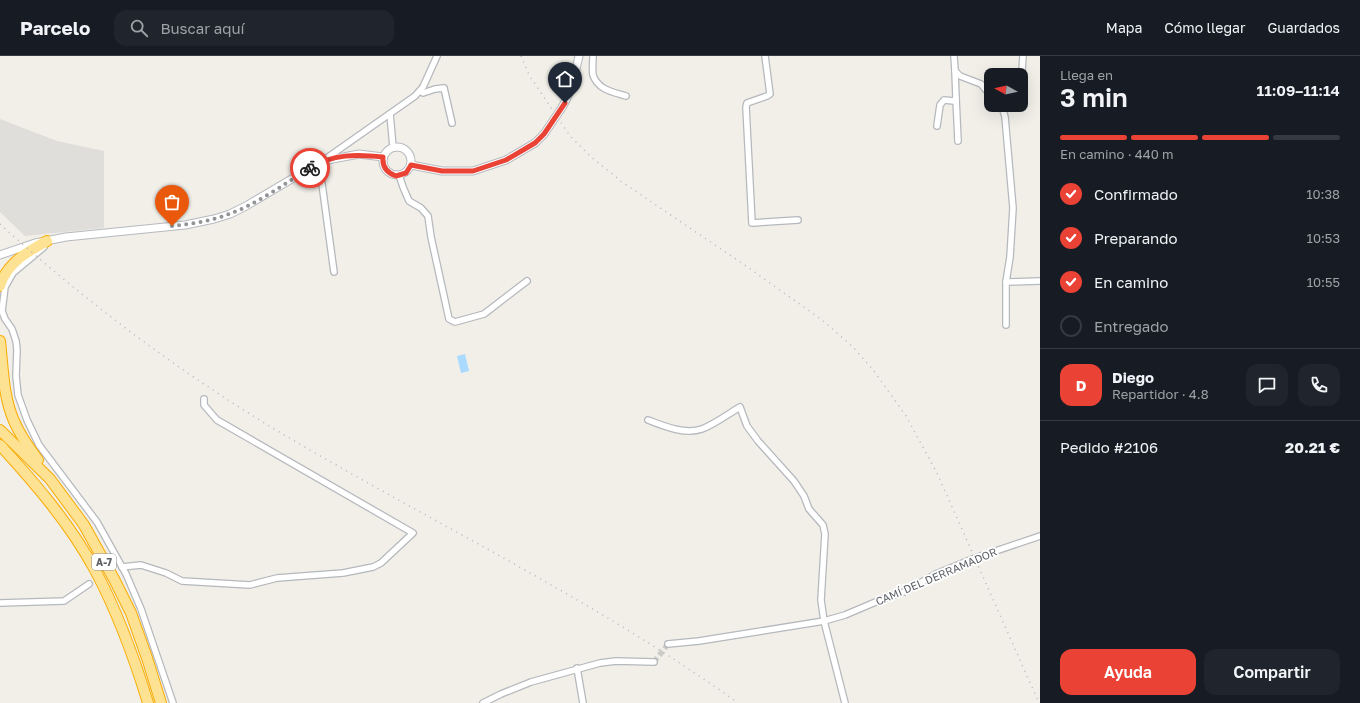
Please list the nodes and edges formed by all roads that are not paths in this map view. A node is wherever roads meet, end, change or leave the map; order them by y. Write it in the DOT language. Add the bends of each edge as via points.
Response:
graph roads {
  1 [pos="437,56"];
  2 [pos="579,56"];
  3 [pos="594,56"];
  4 [pos="765,56"];
  5 [pos="954,56"];
  6 [pos="1022,56"];
  7 [pos="1022,68"];
  8 [pos="955,71"];
  9 [pos="984,88"];
  10 [pos="420,91"];
  11 [pos="626,96"];
  12 [pos="956,98"];
  13 [pos="1003,112"];
  14 [pos="390,114"];
  15 [pos="452,123"];
  16 [pos="938,126"];
  17 [pos="958,141"];
  18 [pos="393,147"];
  19 [pos="383,157"];
  20 [pos="321,162"];
  21 [pos="411,165"];
  22 [pos="399,175"];
  23 [pos="798,220"];
  24 [pos="50,240"];
  25 [pos="0,255"];
  26 [pos="334,272"];
  27 [pos="1040,280"];
  28 [pos="527,281"];
  29 [pos="1006,282"];
  30 [pos="0,286"];
  31 [pos="1006,325"];
  32 [pos="0,341"];
  33 [pos="204,398"];
  34 [pos="648,420"];
  35 [pos="0,430"];
  36 [pos="0,445"];
  37 [pos="50,479"];
  38 [pos="1040,536"];
  39 [pos="122,567"];
  40 [pos="89,584"];
  41 [pos="0,603"];
  42 [pos="824,622"];
  43 [pos="668,644"];
  44 [pos="654,662"];
  45 [pos="576,668"];
  46 [pos="148,703"];
  47 [pos="161,703"];
  48 [pos="173,703"];
  49 [pos="483,703"];
  50 [pos="583,703"];
  51 [pos="845,703"];
  1 -- 10 [label="street"];
  2 -- 21 [label="street, bridge" via="565,103 535,143 506,160 473,171 442,171"];
  3 -- 11 [label="street" via="593,74 597,82 603,89"];
  4 -- 23 [label="street" via="770,94 747,102 746,107 752,223"];
  5 -- 8 [label="street"];
  6 -- 7 [label="street"];
  8 -- 9 [label="street"];
  8 -- 12 [label="street"];
  10 -- 14 [label="street"];
  10 -- 15 [label="street" via="423,93 444,88"];
  12 -- 16 [label="street" via="954,102 944,100 940,105"];
  12 -- 17 [label="street"];
  13 -- 29 [label="street" via="1013,208"];
  14 -- 18 [label="street"];
  14 -- 20 [label="street"];
  18 -- 19 [label="street"];
  18 -- 21 [label="street" via="406,149 411,156"];
  19 -- 20 [label="street" via="359,154"];
  19 -- 22 [label="street" via="387,171"];
  20 -- 24 [label="street" via="246,206 214,219"];
  20 -- 26 [label="street"];
  21 -- 22 [label="street" via="406,173"];
  22 -- 28 [label="street" via="409,201 428,216 449,319 455,322 484,314"];
  24 -- 25 [label="street"];
  24 -- 30 [label="highway" via="20,257 4,275"];
  24 -- 39 [label="street" via="13,273 5,287 2,311 12,329 17,346 18,395 39,445 97,522"];
  27 -- 29 [label="street"];
  29 -- 31 [label="street"];
  32 -- 37 [label="highway" via="4,384 13,420"];
  33 -- 39 [label="street" via="204,405 217,420 413,533 381,563 373,567 343,573 277,578 250,585 188,582 141,565"];
  34 -- 42 [label="street" via="686,431 701,429 740,407 747,426 794,481 809,509 823,525 825,534 821,600"];
  35 -- 37 [label="highway, A-7"];
  36 -- 46 [label="highway, A-7" via="61,517 95,569 128,642"];
  37 -- 47 [label="highway, A-7" via="84,525 131,613"];
  38 -- 42 [label="street, CAMÍ DEL DERRAMADOR" via="975,558 936,574 904,592"];
  39 -- 48 [label="street" via="141,609"];
  40 -- 41 [label="street" via="64,602"];
  42 -- 43 [label="street, CAMÍ DEL DERRAMADOR"];
  42 -- 51 [label="street"];
  44 -- 45 [label="street" via="600,662"];
  45 -- 49 [label="street" via="531,682"];
  45 -- 50 [label="street"];
}
